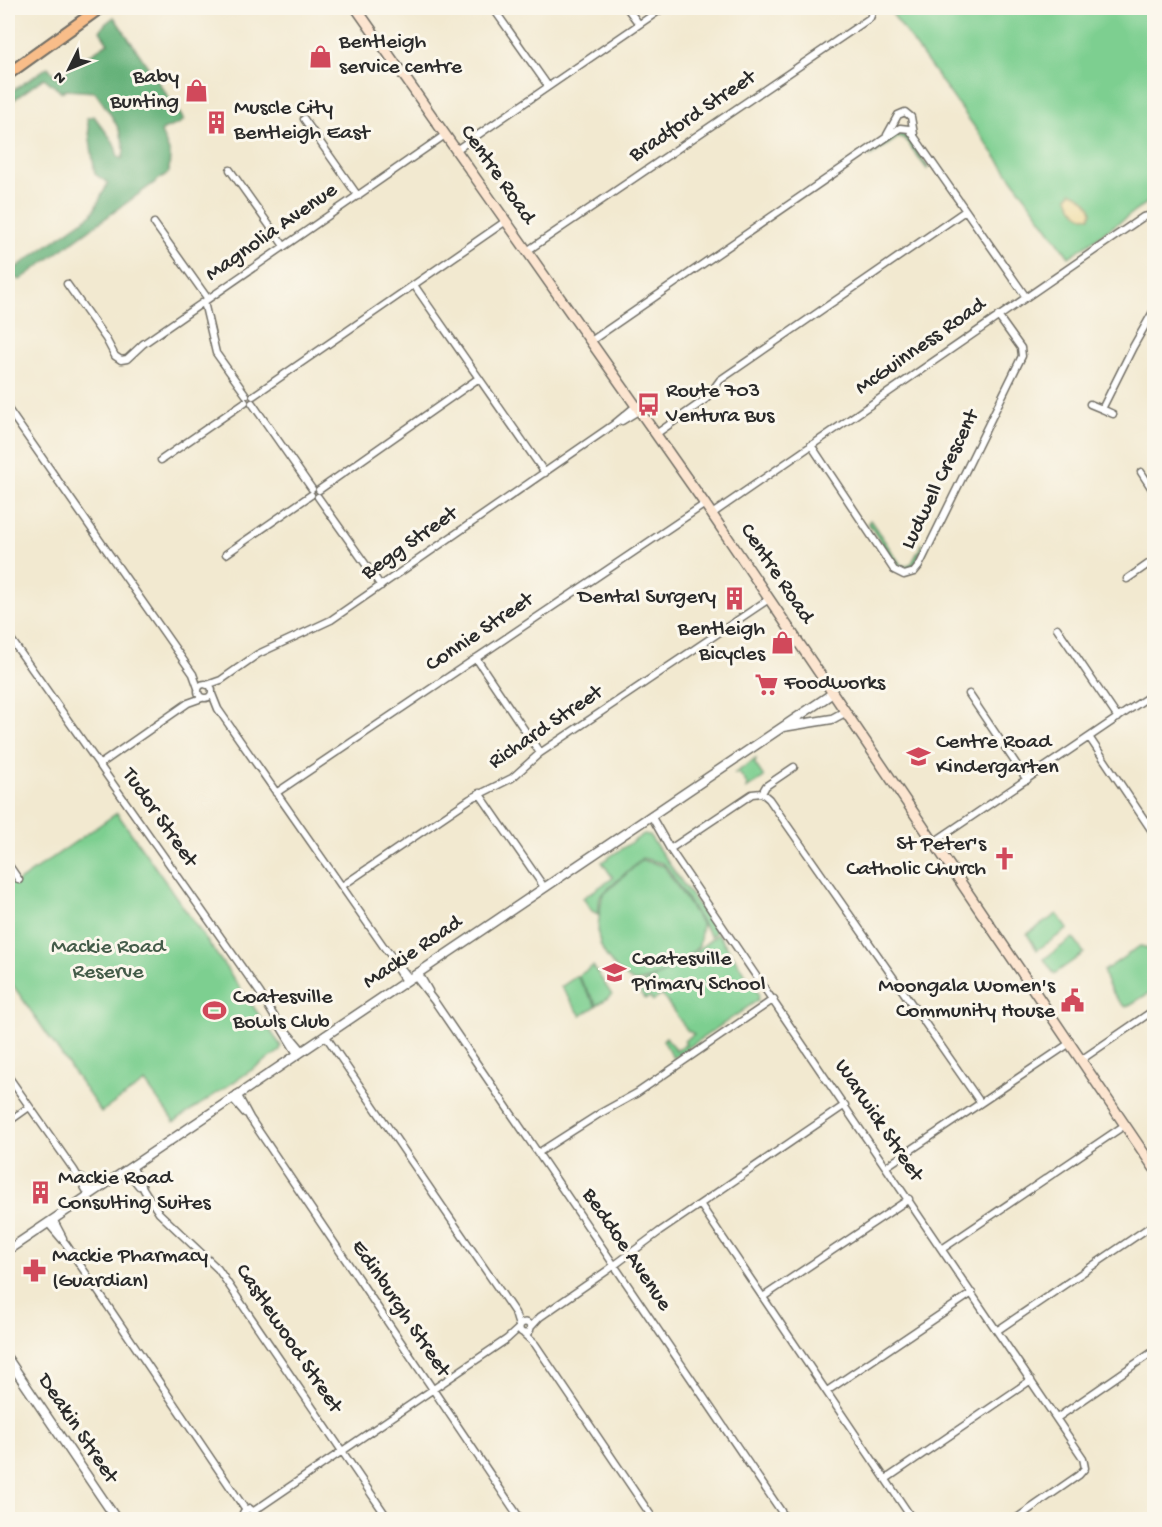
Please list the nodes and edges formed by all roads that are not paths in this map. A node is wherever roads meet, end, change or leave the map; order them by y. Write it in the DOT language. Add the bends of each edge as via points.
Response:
graph roads {
  1 [pos="100,8"];
  2 [pos="356,8"];
  3 [pos="493,8"];
  4 [pos="627,8"];
  5 [pos="663,8"];
  6 [pos="874,8"];
  7 [pos="639,24"];
  8 [pos="8,74"];
  9 [pos="548,86"];
  10 [pos="304,118"];
  11 [pos="446,135"];
  12 [pos="887,135"];
  13 [pos="915,137"];
  14 [pos="456,150"];
  15 [pos="230,170"];
  16 [pos="358,196"];
  17 [pos="965,211"];
  18 [pos="1154,215"];
  19 [pos="506,221"];
  20 [pos="154,223"];
  21 [pos="284,246"];
  22 [pos="527,251"];
  23 [pos="67,284"];
  24 [pos="414,285"];
  25 [pos="1026,297"];
  26 [pos="206,301"];
  27 [pos="1155,310"];
  28 [pos="999,316"];
  29 [pos="591,341"];
  30 [pos="479,378"];
  31 [pos="249,399"];
  32 [pos="1090,404"];
  33 [pos="638,408"];
  34 [pos="8,409"];
  35 [pos="1102,409"];
  36 [pos="1113,414"];
  37 [pos="656,434"];
  38 [pos="811,445"];
  39 [pos="161,460"];
  40 [pos="546,472"];
  41 [pos="1141,472"];
  42 [pos="1155,492"];
  43 [pos="315,493"];
  44 [pos="705,504"];
  45 [pos="712,514"];
  46 [pos="226,554"];
  47 [pos="1155,560"];
  48 [pos="1127,579"];
  49 [pos="381,586"];
  50 [pos="769,599"];
  51 [pos="1057,628"];
  52 [pos="8,635"];
  53 [pos="476,658"];
  54 [pos="193,674"];
  55 [pos="221,680"];
  56 [pos="206,684"];
  57 [pos="212,693"];
  58 [pos="833,693"];
  59 [pos="1155,693"];
  60 [pos="201,694"];
  61 [pos="969,694"];
  62 [pos="218,709"];
  63 [pos="846,712"];
  64 [pos="1118,718"];
  65 [pos="780,728"];
  66 [pos="1089,737"];
  67 [pos="540,753"];
  68 [pos="99,765"];
  69 [pos="794,767"];
  70 [pos="1027,780"];
  71 [pos="276,793"];
  72 [pos="479,793"];
  73 [pos="762,793"];
  74 [pos="649,817"];
  75 [pos="1155,817"];
  76 [pos="1147,822"];
  77 [pos="1155,834"];
  78 [pos="934,842"];
  79 [pos="669,847"];
  80 [pos="8,864"];
  81 [pos="19,880"];
  82 [pos="342,886"];
  83 [pos="544,887"];
  84 [pos="411,976"];
  85 [pos="774,999"];
  86 [pos="1155,1010"];
  87 [pos="325,1035"];
  88 [pos="1070,1043"];
  89 [pos="300,1052"];
  90 [pos="1081,1060"];
  91 [pos="8,1076"];
  92 [pos="235,1096"];
  93 [pos="980,1102"];
  94 [pos="846,1105"];
  95 [pos="29,1107"];
  96 [pos="8,1122"];
  97 [pos="1125,1125"];
  98 [pos="538,1153"];
  99 [pos="887,1166"];
  100 [pos="129,1168"];
  101 [pos="1155,1168"];
  102 [pos="91,1194"];
  103 [pos="909,1199"];
  104 [pos="700,1204"];
  105 [pos="51,1221"];
  106 [pos="1155,1224"];
  107 [pos="942,1249"];
  108 [pos="8,1250"];
  109 [pos="615,1265"];
  110 [pos="972,1293"];
  111 [pos="763,1297"];
  112 [pos="525,1328"];
  113 [pos="998,1330"];
  114 [pos="1155,1351"];
  115 [pos="8,1359"];
  116 [pos="1031,1380"];
  117 [pos="433,1390"];
  118 [pos="827,1390"];
  119 [pos="1057,1418"];
  120 [pos="343,1451"];
  121 [pos="885,1479"];
  122 [pos="245,1509"];
  123 [pos="254,1511"];
  124 [pos="243,1519"];
  125 [pos="117,1520"];
  126 [pos="253,1520"];
  127 [pos="388,1520"];
  128 [pos="521,1520"];
  129 [pos="654,1520"];
  130 [pos="787,1520"];
  131 [pos="913,1520"];
  132 [pos="1014,1520"];
  1 -- 8 [label="highway"];
  2 -- 11 [label="main road, Centre Road"];
  3 -- 9 [label="street"];
  4 -- 7 [label="street"];
  5 -- 7 [label="street"];
  6 -- 22 [label="street, Bradford Street" via="870,18"];
  7 -- 9 [label="street"];
  9 -- 14 [label="street"];
  10 -- 16 [label="street"];
  11 -- 14 [label="main road, Centre Road"];
  11 -- 16 [label="street, Magnolia Avenue"];
  12 -- 13 [label="street" via="900,128 909,129"];
  12 -- 13 [label="street" via="898,115 905,112 911,117"];
  12 -- 29 [label="street"];
  13 -- 17 [label="street"];
  14 -- 19 [label="main road, Centre Road"];
  15 -- 21 [label="street"];
  16 -- 21 [label="street, Magnolia Avenue"];
  17 -- 25 [label="street"];
  17 -- 37 [label="street" via="720,380 706,399"];
  18 -- 25 [label="street, McGuinness Road" via="1143,217"];
  19 -- 22 [label="main road, Centre Road"];
  19 -- 24 [label="street"];
  20 -- 26 [label="street"];
  21 -- 26 [label="street, Magnolia Avenue"];
  22 -- 29 [label="main road, Centre Road"];
  23 -- 26 [label="street, Magnolia Avenue" via="121,360"];
  24 -- 30 [label="street"];
  24 -- 31 [label="street"];
  25 -- 28 [label="street, McGuinness Road"];
  26 -- 31 [label="street" via="216,353"];
  27 -- 35 [label="street"];
  28 -- 38 [label="street, McGuinness Road"];
  28 -- 38 [label="street, Ludwell Crescent" via="1021,348 1022,356 914,572 896,572"];
  29 -- 33 [label="main road, Centre Road"];
  30 -- 40 [label="street"];
  30 -- 43 [label="street"];
  31 -- 39 [label="street"];
  31 -- 43 [label="street"];
  32 -- 35 [label="street"];
  33 -- 37 [label="main road, Centre Road"];
  33 -- 40 [label="street, Begg Street"];
  34 -- 54 [label="street"];
  35 -- 36 [label="street"];
  37 -- 44 [label="main road, Centre Road"];
  38 -- 45 [label="street, McGuinness Road"];
  40 -- 49 [label="street, Begg Street"];
  41 -- 42 [label="street"];
  43 -- 46 [label="street"];
  43 -- 49 [label="street"];
  44 -- 45 [label="main road, Centre Road"];
  44 -- 53 [label="street, Connie Street"];
  45 -- 50 [label="main road, Centre Road"];
  47 -- 48 [label="street"];
  49 -- 55 [label="street, Begg Street" via="331,620 258,654"];
  50 -- 58 [label="main road, Centre Road"];
  50 -- 67 [label="street, Richard Street"];
  51 -- 64 [label="street"];
  52 -- 68 [label="street, Tudor Street"];
  53 -- 67 [label="street"];
  53 -- 71 [label="street, Connie Street"];
  54 -- 56 [label="street"];
  54 -- 60 [label="street"];
  55 -- 56 [label="street, Begg Street"];
  55 -- 57 [label="street, Begg Street"];
  56 -- 57 [label="street"];
  56 -- 60 [label="street, Begg Street"];
  57 -- 60 [label="street, Begg Street"];
  57 -- 62 [label="street"];
  58 -- 63 [label="main road, Centre Road"];
  58 -- 65 [label="street, Mackie Road"];
  59 -- 64 [label="street"];
  60 -- 62 [label="street"];
  60 -- 68 [label="street"];
  61 -- 70 [label="street"];
  62 -- 71 [label="street, Beddoe Avenue"];
  63 -- 65 [label="street, Mackie Road" via="832,719"];
  63 -- 78 [label="main road, Centre Road"];
  64 -- 66 [label="street"];
  65 -- 74 [label="street, Mackie Road"];
  66 -- 70 [label="street"];
  66 -- 76 [label="street"];
  67 -- 72 [label="street, Richard Street" via="512,778"];
  68 -- 89 [label="street, Tudor Street"];
  69 -- 73 [label="street"];
  70 -- 78 [label="street"];
  71 -- 82 [label="street, Beddoe Avenue"];
  72 -- 82 [label="street, Richard Street"];
  72 -- 83 [label="street"];
  73 -- 79 [label="street" via="752,794"];
  73 -- 93 [label="street"];
  74 -- 79 [label="street, Warwick Street"];
  74 -- 83 [label="street, Mackie Road"];
  75 -- 76 [label="street"];
  76 -- 77 [label="street"];
  78 -- 88 [label="main road, Centre Road"];
  79 -- 85 [label="street, Warwick Street"];
  80 -- 81 [label="street"];
  82 -- 84 [label="street, Beddoe Avenue" via="384,947"];
  83 -- 84 [label="street, Mackie Road"];
  84 -- 87 [label="street, Mackie Road"];
  84 -- 98 [label="street, Beddoe Avenue" via="435,1002"];
  85 -- 94 [label="street, Warwick Street"];
  85 -- 98 [label="street" via="637,1093"];
  86 -- 90 [label="street"];
  87 -- 89 [label="street, Mackie Road"];
  87 -- 112 [label="street"];
  88 -- 90 [label="main road, Centre Road"];
  88 -- 93 [label="street"];
  89 -- 92 [label="street, Mackie Road"];
  90 -- 97 [label="main road, Centre Road"];
  91 -- 95 [label="street"];
  92 -- 100 [label="street, Mackie Road"];
  92 -- 117 [label="street, Edinburgh Street"];
  93 -- 99 [label="street"];
  94 -- 99 [label="street, Warwick Street"];
  94 -- 104 [label="street"];
  95 -- 96 [label="street"];
  95 -- 102 [label="street"];
  97 -- 101 [label="main road, Centre Road"];
  97 -- 107 [label="street"];
  98 -- 109 [label="street, Beddoe Avenue"];
  99 -- 103 [label="street, Warwick Street"];
  100 -- 102 [label="street, Mackie Road"];
  100 -- 120 [label="street, Castlewood Street" via="159,1213 218,1269"];
  102 -- 105 [label="street, Mackie Road"];
  103 -- 107 [label="street, Warwick Street"];
  103 -- 111 [label="street"];
  104 -- 109 [label="street"];
  104 -- 111 [label="street"];
  105 -- 108 [label="street, Mackie Road"];
  105 -- 122 [label="street"];
  106 -- 113 [label="street"];
  107 -- 110 [label="street, Warwick Street"];
  109 -- 112 [label="street"];
  109 -- 130 [label="street, Beddoe Avenue"];
  110 -- 113 [label="street, Warwick Street"];
  110 -- 118 [label="street"];
  111 -- 118 [label="street"];
  112 -- 117 [label="street"];
  112 -- 129 [label="street"];
  113 -- 116 [label="street, Warwick Street"];
  114 -- 119 [label="street"];
  115 -- 125 [label="street, Deakin Street"];
  116 -- 119 [label="street, Warwick Street"];
  116 -- 121 [label="street"];
  117 -- 120 [label="street"];
  117 -- 128 [label="street, Edinburgh Street"];
  118 -- 121 [label="street"];
  119 -- 132 [label="street, Warwick Street" via="1085,1462 1084,1468 1076,1478"];
  120 -- 123 [label="street"];
  120 -- 127 [label="street, Castlewood Street"];
  121 -- 131 [label="street"];
  122 -- 123 [label="street"];
  122 -- 124 [label="street"];
  123 -- 126 [label="street"];
}
